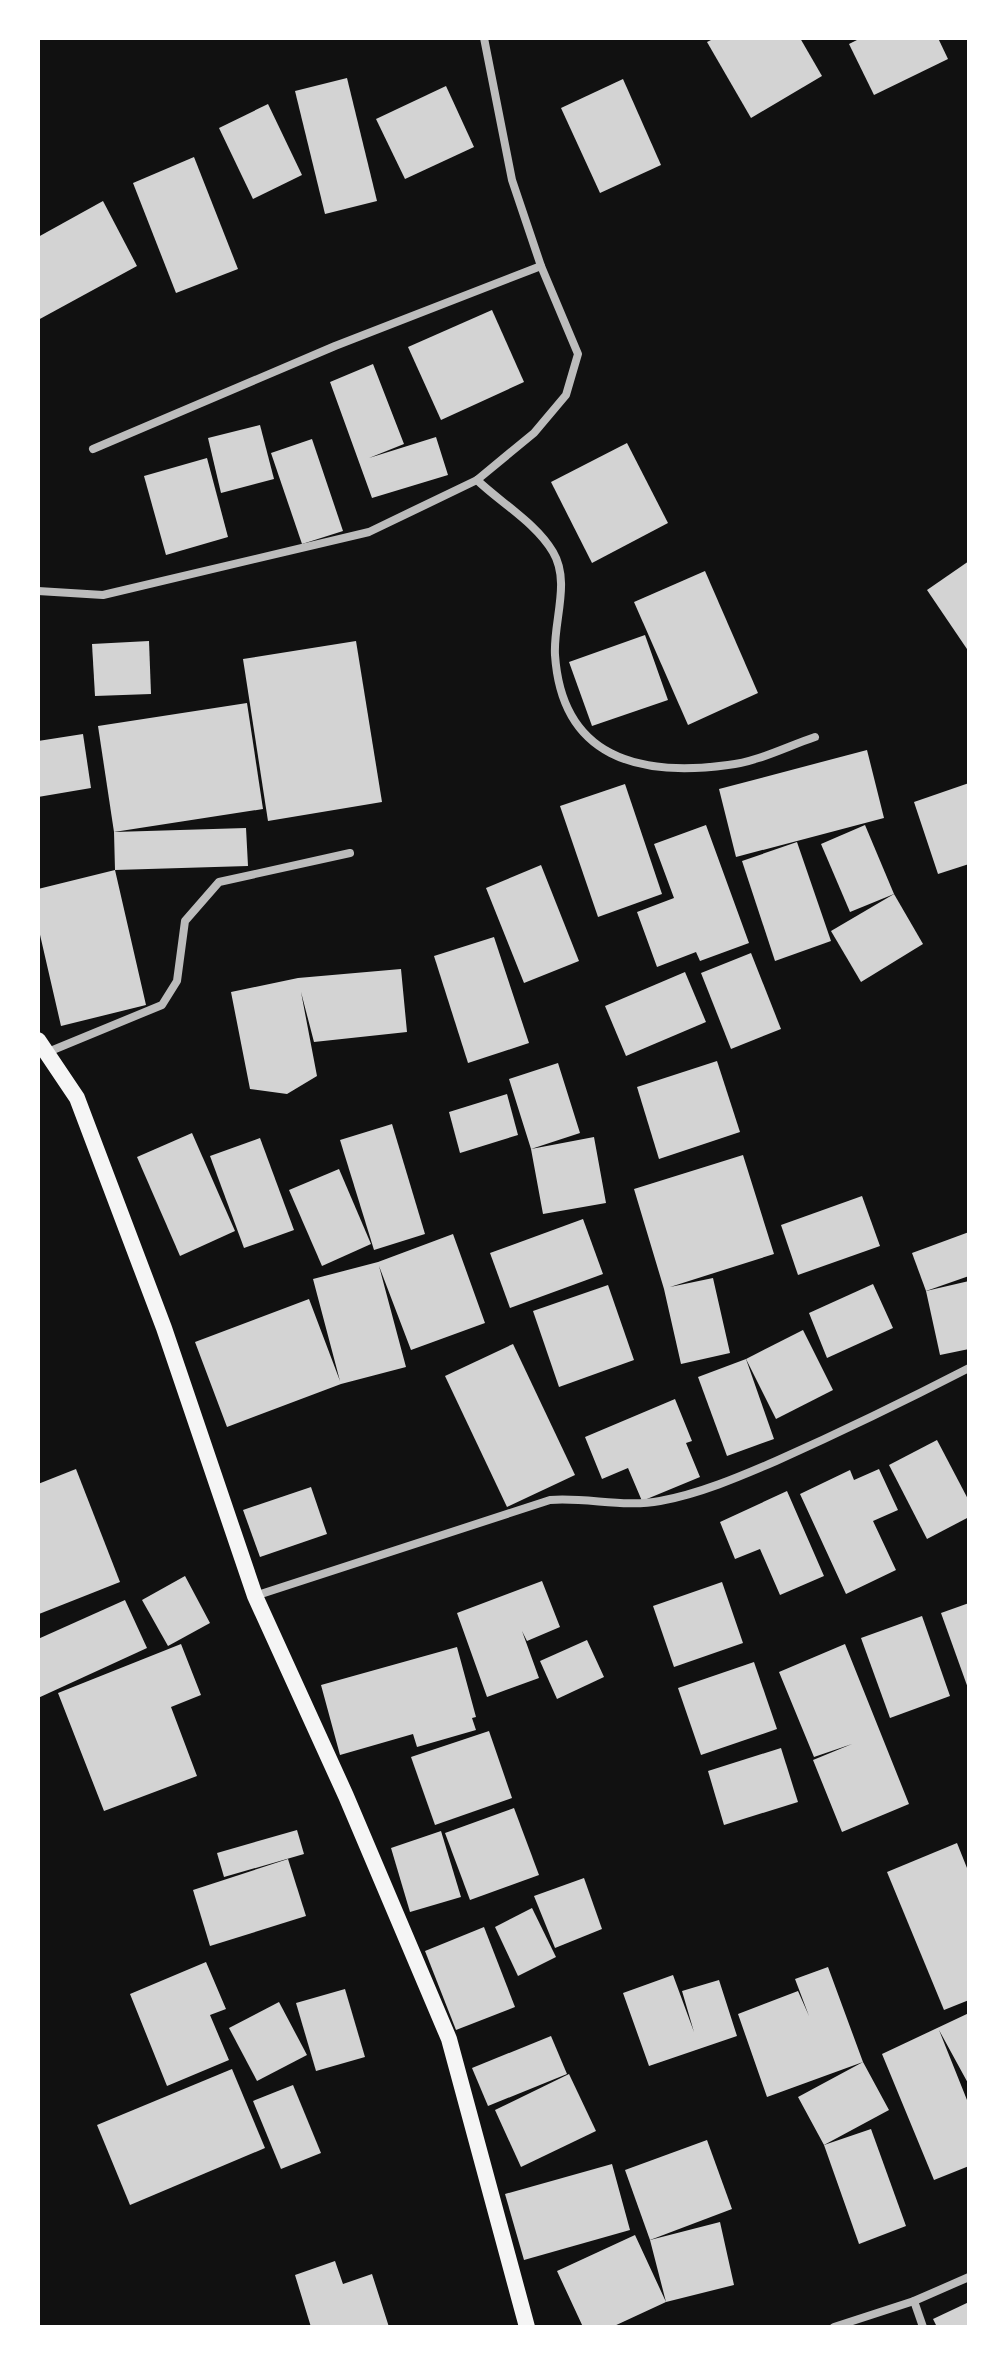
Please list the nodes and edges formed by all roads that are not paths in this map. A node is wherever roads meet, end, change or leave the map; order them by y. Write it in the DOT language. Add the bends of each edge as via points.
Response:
graph roads {
  1 [pos="484,38"];
  2 [pos="541,266"];
  3 [pos="93,449"];
  4 [pos="477,480"];
  5 [pos="38,591"];
  6 [pos="815,737"];
  7 [pos="350,853"];
  8 [pos="43,1046"];
  9 [pos="969,1368"];
  10 [pos="255,1596"];
  11 [pos="969,2277"];
  12 [pos="914,2301"];
  13 [pos="527,2327"];
  14 [pos="834,2327"];
  15 [pos="923,2327"];
  1 -- 2 [label="street" via="512,180"];
  2 -- 3 [label="street"];
  2 -- 4 [label="street" via="578,354 566,395 534,433"];
  4 -- 5 [label="street" via="354,536 103,595"];
  4 -- 6 [label="street" via="554,553 561,588 555,656 561,689 582,731 602,751 627,762 676,769 731,765"];
  7 -- 8 [label="street" via="219,882 185,921 177,981 162,1005"];
  8 -- 10 [label="main road" via="77,1098 118,1201"];
  9 -- 10 [label="street" via="864,1422 738,1477 661,1501 629,1505 604,1499 550,1500"];
  10 -- 13 [label="main road" via="449,2039"];
  11 -- 12 [label="street"];
  12 -- 14 [label="street"];
  12 -- 15 [label="street"];
}
